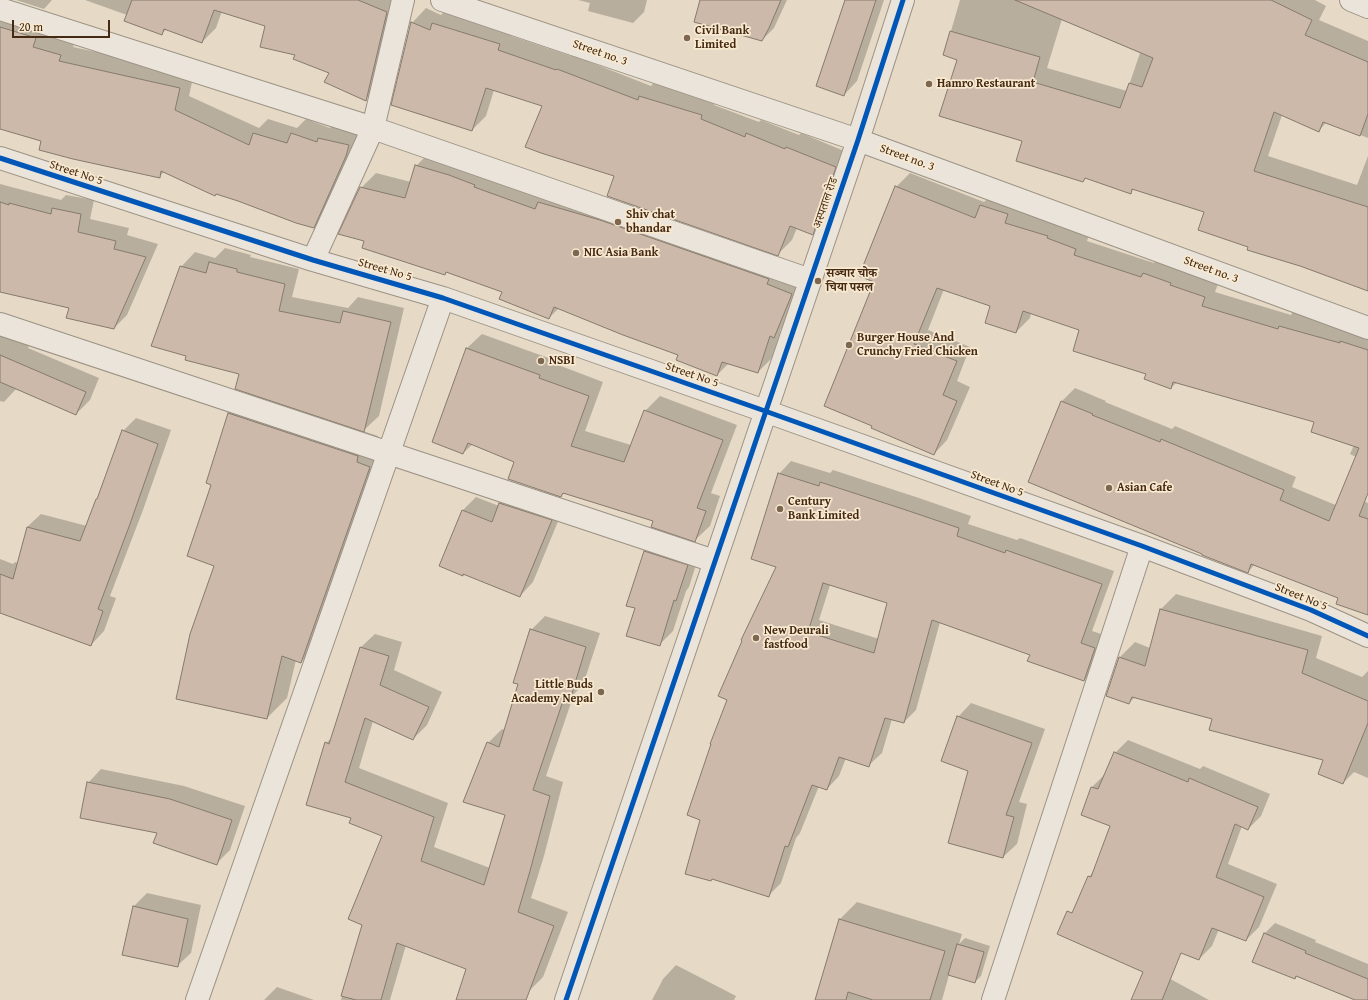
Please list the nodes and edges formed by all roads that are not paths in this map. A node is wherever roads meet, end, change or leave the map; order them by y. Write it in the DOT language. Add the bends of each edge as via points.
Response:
graph roads {
  1 [pos="403,0"];
  2 [pos="442,0"];
  3 [pos="903,0"];
  4 [pos="1351,0"];
  5 [pos="1368,7"];
  6 [pos="0,9"];
  7 [pos="373,128"];
  8 [pos="858,140"];
  9 [pos="0,158"];
  10 [pos="313,260"];
  11 [pos="810,280"];
  12 [pos="443,298"];
  13 [pos="0,324"];
  14 [pos="1368,328"];
  15 [pos="765,411"];
  16 [pos="388,454"];
  17 [pos="1142,546"];
  18 [pos="714,561"];
  19 [pos="1368,636"];
  20 [pos="197,1000"];
  21 [pos="566,1000"];
  22 [pos="993,1000"];
  1 -- 7 [label="street"];
  2 -- 8 [label="street, Street no. 3"];
  3 -- 8 [label="street, अस्पताल रोड"];
  4 -- 5 [label="street"];
  6 -- 7 [label="street"];
  7 -- 10 [label="street"];
  7 -- 11 [label="street"];
  8 -- 11 [label="street, अस्पताल रोड"];
  8 -- 14 [label="street, Street no. 3"];
  9 -- 10 [label="street, Street No 5"];
  10 -- 12 [label="street, Street No 5"];
  11 -- 15 [label="street, अस्पताल रोड"];
  12 -- 15 [label="street, Street No 5"];
  12 -- 16 [label="street"];
  13 -- 16 [label="street"];
  15 -- 17 [label="street, Street No 5"];
  15 -- 18 [label="street, अस्पताल रोड"];
  16 -- 18 [label="street"];
  16 -- 20 [label="street"];
  17 -- 19 [label="street, Street No 5" via="1311,610"];
  17 -- 22 [label="street"];
  18 -- 21 [label="street, अस्पताल रोड"];
}
